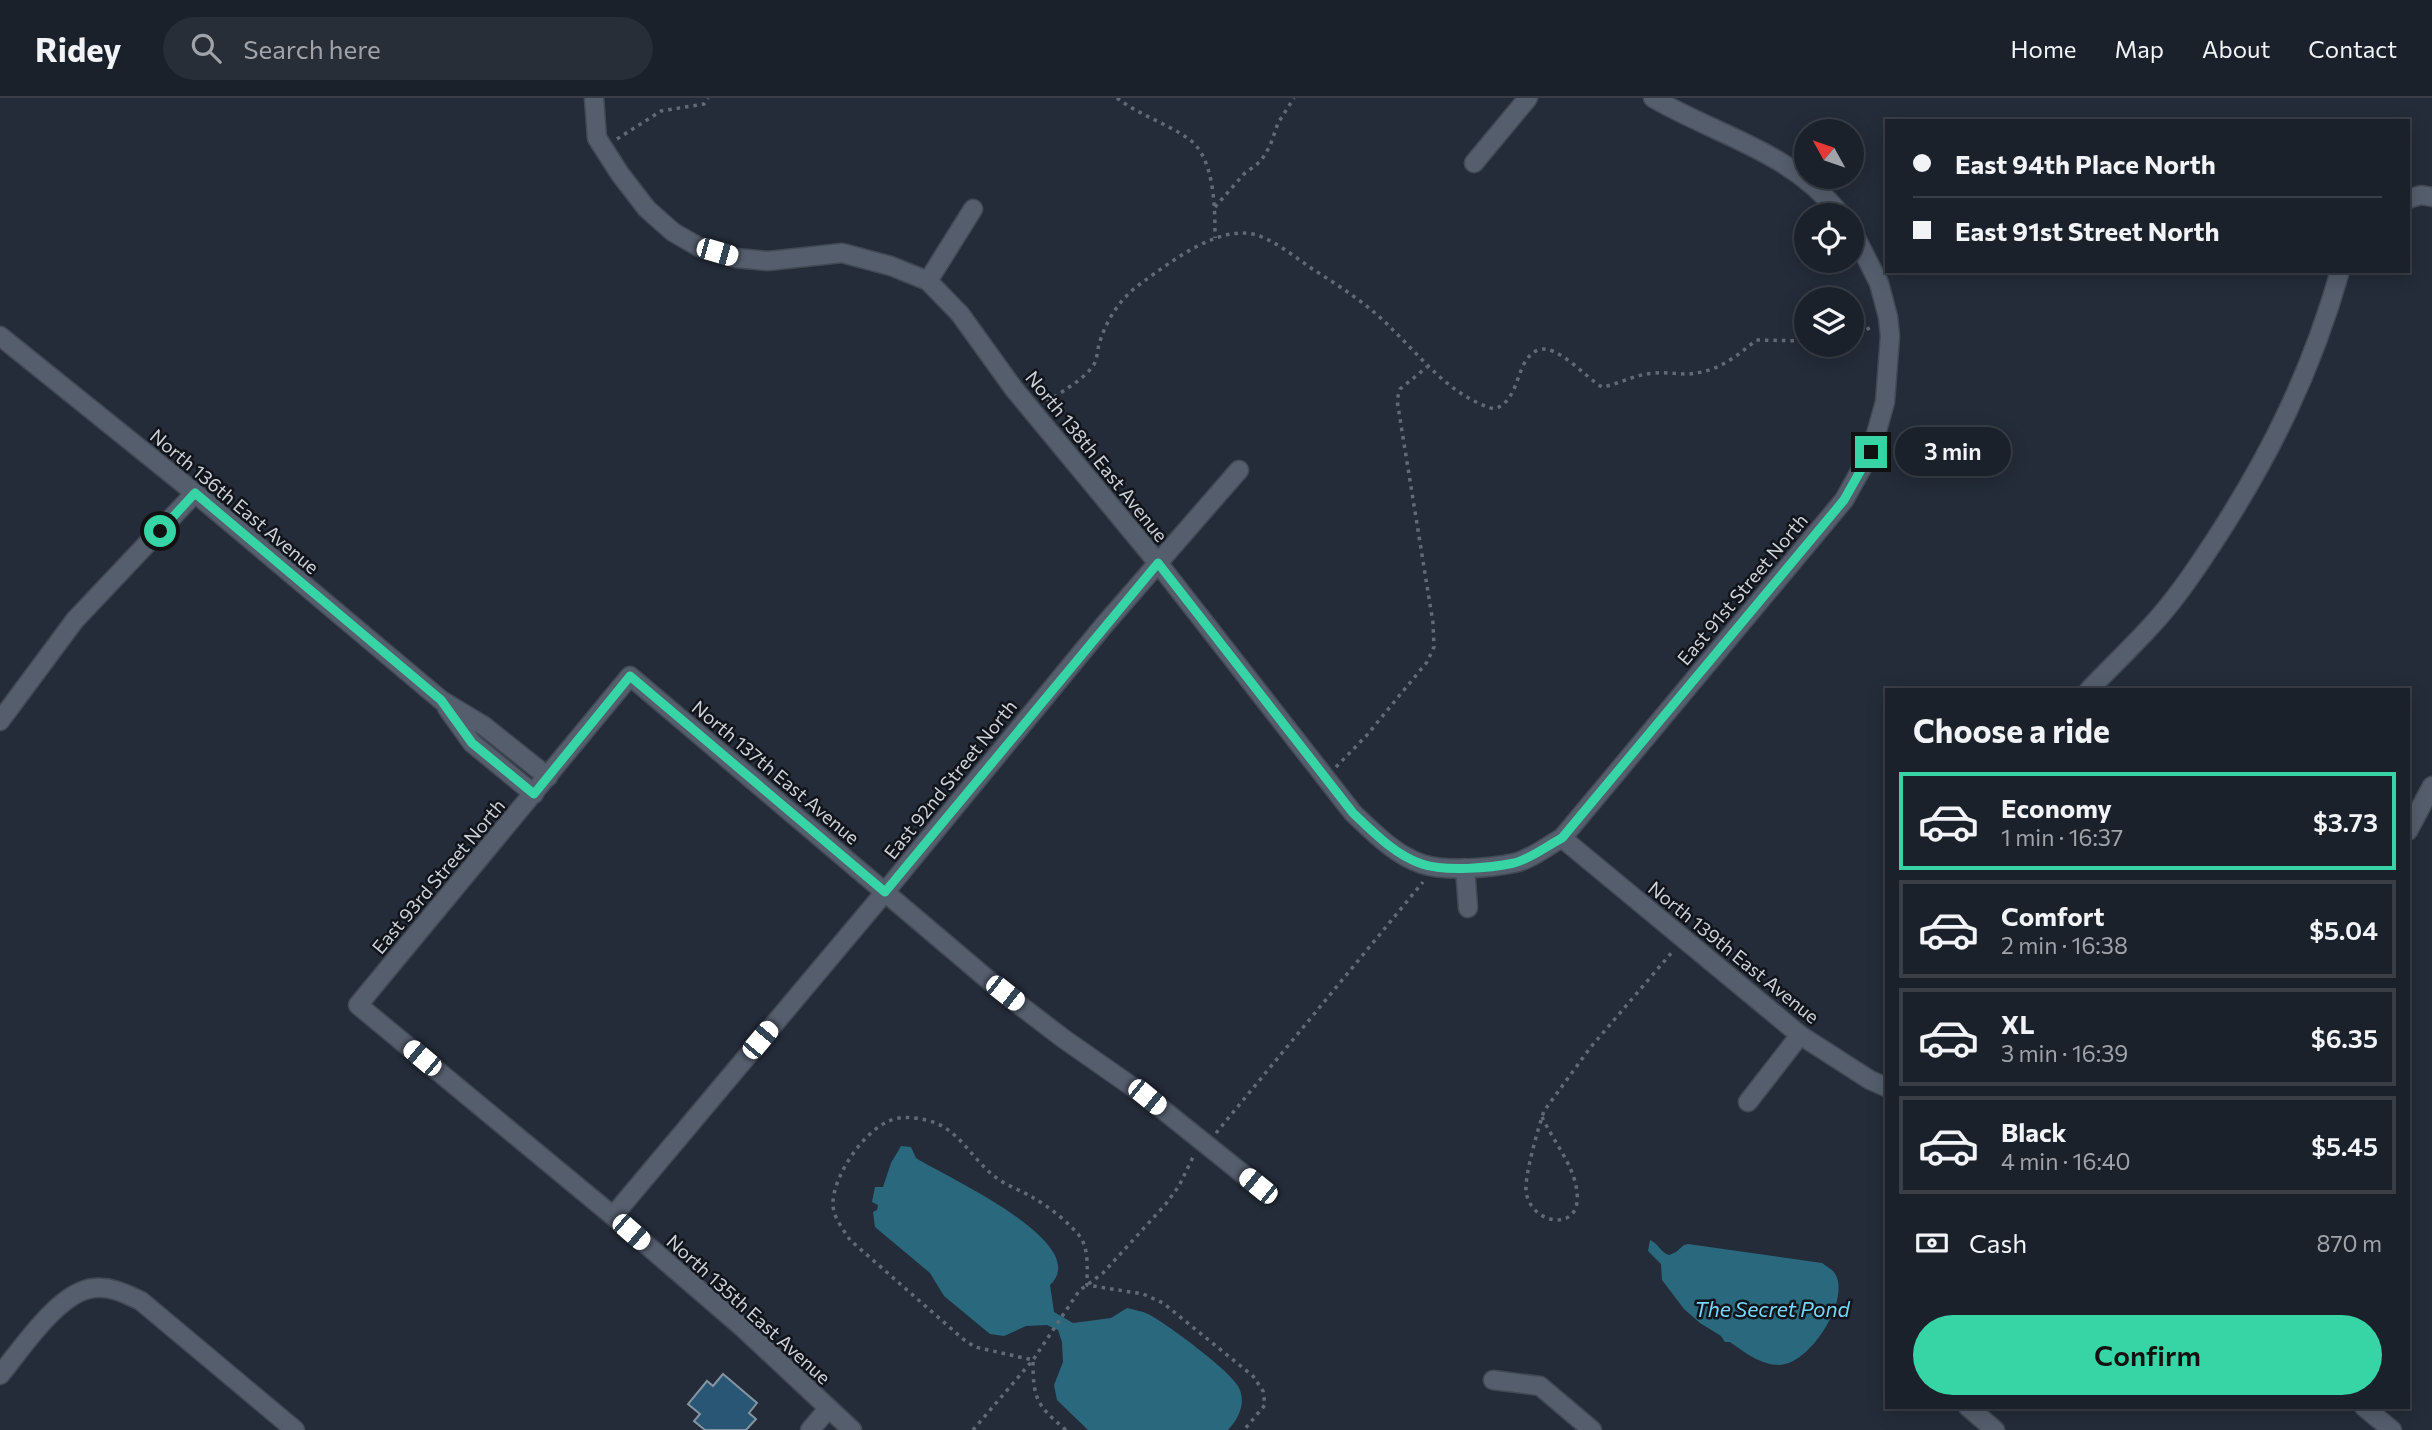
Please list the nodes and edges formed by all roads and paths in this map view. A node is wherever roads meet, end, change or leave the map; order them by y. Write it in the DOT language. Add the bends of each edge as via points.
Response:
graph roads {
  1 [pos="594,98"];
  2 [pos="708,98"];
  3 [pos="1117,98"];
  4 [pos="1294,98"];
  5 [pos="1528,98"];
  6 [pos="1653,98"];
  7 [pos="603,149"];
  8 [pos="1474,163"];
  9 [pos="2432,197"];
  10 [pos="2410,198"];
  11 [pos="1831,203"];
  12 [pos="1214,207"];
  13 [pos="973,209"];
  14 [pos="1215,238"];
  15 [pos="1864,250"];
  16 [pos="2339,273"];
  17 [pos="928,281"];
  18 [pos="0,336"];
  19 [pos="1794,341"];
  20 [pos="1427,367"];
  21 [pos="1033,412"];
  22 [pos="1239,470"];
  23 [pos="195,493"];
  24 [pos="1158,563"];
  25 [pos="630,676"];
  26 [pos="2091,688"];
  27 [pos="441,700"];
  28 [pos="0,722"];
  29 [pos="548,777"];
  30 [pos="1325,778"];
  31 [pos="2432,786"];
  32 [pos="534,794"];
  33 [pos="2410,827"];
  34 [pos="1562,838"];
  35 [pos="1436,867"];
  36 [pos="1465,868"];
  37 [pos="885,892"];
  38 [pos="1468,908"];
  39 [pos="1684,939"];
  40 [pos="358,1006"];
  41 [pos="1800,1035"];
  42 [pos="1885,1087"];
  43 [pos="1748,1102"];
  44 [pos="1542,1117"];
  45 [pos="1204,1142"];
  46 [pos="1258,1186"];
  47 [pos="613,1216"];
  48 [pos="1087,1285"];
  49 [pos="1033,1360"];
  50 [pos="0,1375"];
  51 [pos="1493,1380"];
  52 [pos="828,1409"];
  53 [pos="1970,1409"];
  54 [pos="2366,1409"];
  55 [pos="295,1430"];
  56 [pos="810,1430"];
  57 [pos="852,1430"];
  58 [pos="973,1430"];
  59 [pos="1066,1430"];
  60 [pos="1245,1430"];
  61 [pos="1592,1430"];
  62 [pos="1995,1430"];
  63 [pos="2392,1430"];
  1 -- 7 [label="street, North 138th East Avenue" via="597,138"];
  2 -- 7 [label="path" via="704,104 661,111"];
  3 -- 12 [label="path" via="1192,141 1203,159"];
  4 -- 12 [label="path" via="1261,161"];
  5 -- 8 [label="street"];
  6 -- 11 [label="street" via="1777,158"];
  7 -- 17 [label="street, North 138th East Avenue" via="647,209 673,233 699,247 768,261 842,253"];
  9 -- 10 [label="street"];
  12 -- 14 [label="path"];
  13 -- 17 [label="street"];
  14 -- 20 [label="path" via="1242,233 1274,243 1365,305"];
  14 -- 21 [label="path" via="1125,297 1099,342 1095,364"];
  15 -- 34 [label="street, East 91st Street North" via="1879,283 1890,336 1885,402 1871,452 1844,500"];
  16 -- 26 [label="street" via="2312,359 2242,498 2196,570 2154,624"];
  17 -- 21 [label="street, North 138th East Avenue" via="960,314"];
  18 -- 23 [label="street, North 136th East Avenue"];
  19 -- 20 [label="path" via="1756,340 1710,371 1655,372 1602,387 1561,355 1538,350 1525,364 1511,397 1494,409"];
  20 -- 30 [label="path" via="1400,389 1398,404 1434,647 1427,662"];
  21 -- 24 [label="street, North 138th East Avenue"];
  22 -- 24 [label="street, East 92nd Street North"];
  23 -- 27 [label="street, North 136th East Avenue"];
  23 -- 28 [label="street" via="75,620"];
  24 -- 30 [label="street, North 138th East Avenue"];
  24 -- 37 [label="street, East 92nd Street North"];
  25 -- 29 [label="street, East 93rd Street North"];
  25 -- 37 [label="street, North 137th East Avenue"];
  27 -- 29 [label="street, North 136th East Avenue" via="484,726"];
  27 -- 32 [label="street, North 136th East Avenue" via="472,743"];
  29 -- 32 [label="street, East 93rd Street North"];
  30 -- 35 [label="street, North 138th East Avenue" via="1386,844 1421,864"];
  31 -- 33 [label="street"];
  32 -- 40 [label="street, East 93rd Street North"];
  34 -- 36 [label="street, North 138th East Avenue" via="1516,863"];
  34 -- 39 [label="street, North 139th East Avenue"];
  35 -- 36 [label="street, North 138th East Avenue"];
  35 -- 45 [label="path" via="1217,1133"];
  36 -- 38 [label="street"];
  37 -- 45 [label="street, North 137th East Avenue" via="1015,1001"];
  37 -- 47 [label="street, East 92nd Street North"];
  39 -- 41 [label="street, North 139th East Avenue"];
  39 -- 44 [label="path" via="1582,1059"];
  40 -- 47 [label="street, North 135th East Avenue"];
  41 -- 42 [label="street, North 139th East Avenue"];
  41 -- 43 [label="street"];
  44 -- 44 [label="path" via="1526,1189 1536,1213 1559,1219 1576,1208 1576,1189"];
  45 -- 46 [label="street, North 137th East Avenue"];
  45 -- 48 [label="path" via="1165,1205"];
  47 -- 52 [label="street, North 135th East Avenue" via="742,1327"];
  48 -- 49 [label="path"];
  48 -- 49 [label="path" via="1087,1257 1082,1240 1071,1227 997,1178 944,1126 925,1120 887,1121 849,1158 833,1202 837,1220 850,1240 975,1347"];
  48 -- 60 [label="path" via="1143,1294 1163,1303 1253,1376 1263,1391 1265,1405"];
  49 -- 58 [label="path"];
  49 -- 59 [label="path" via="1037,1402"];
  50 -- 55 [label="street" via="53,1312 75,1295 92,1288 119,1291 141,1301"];
  51 -- 61 [label="street" via="1540,1386"];
  52 -- 56 [label="street"];
  52 -- 57 [label="street, North 135th East Avenue"];
  53 -- 62 [label="street"];
  54 -- 63 [label="street"];
}
